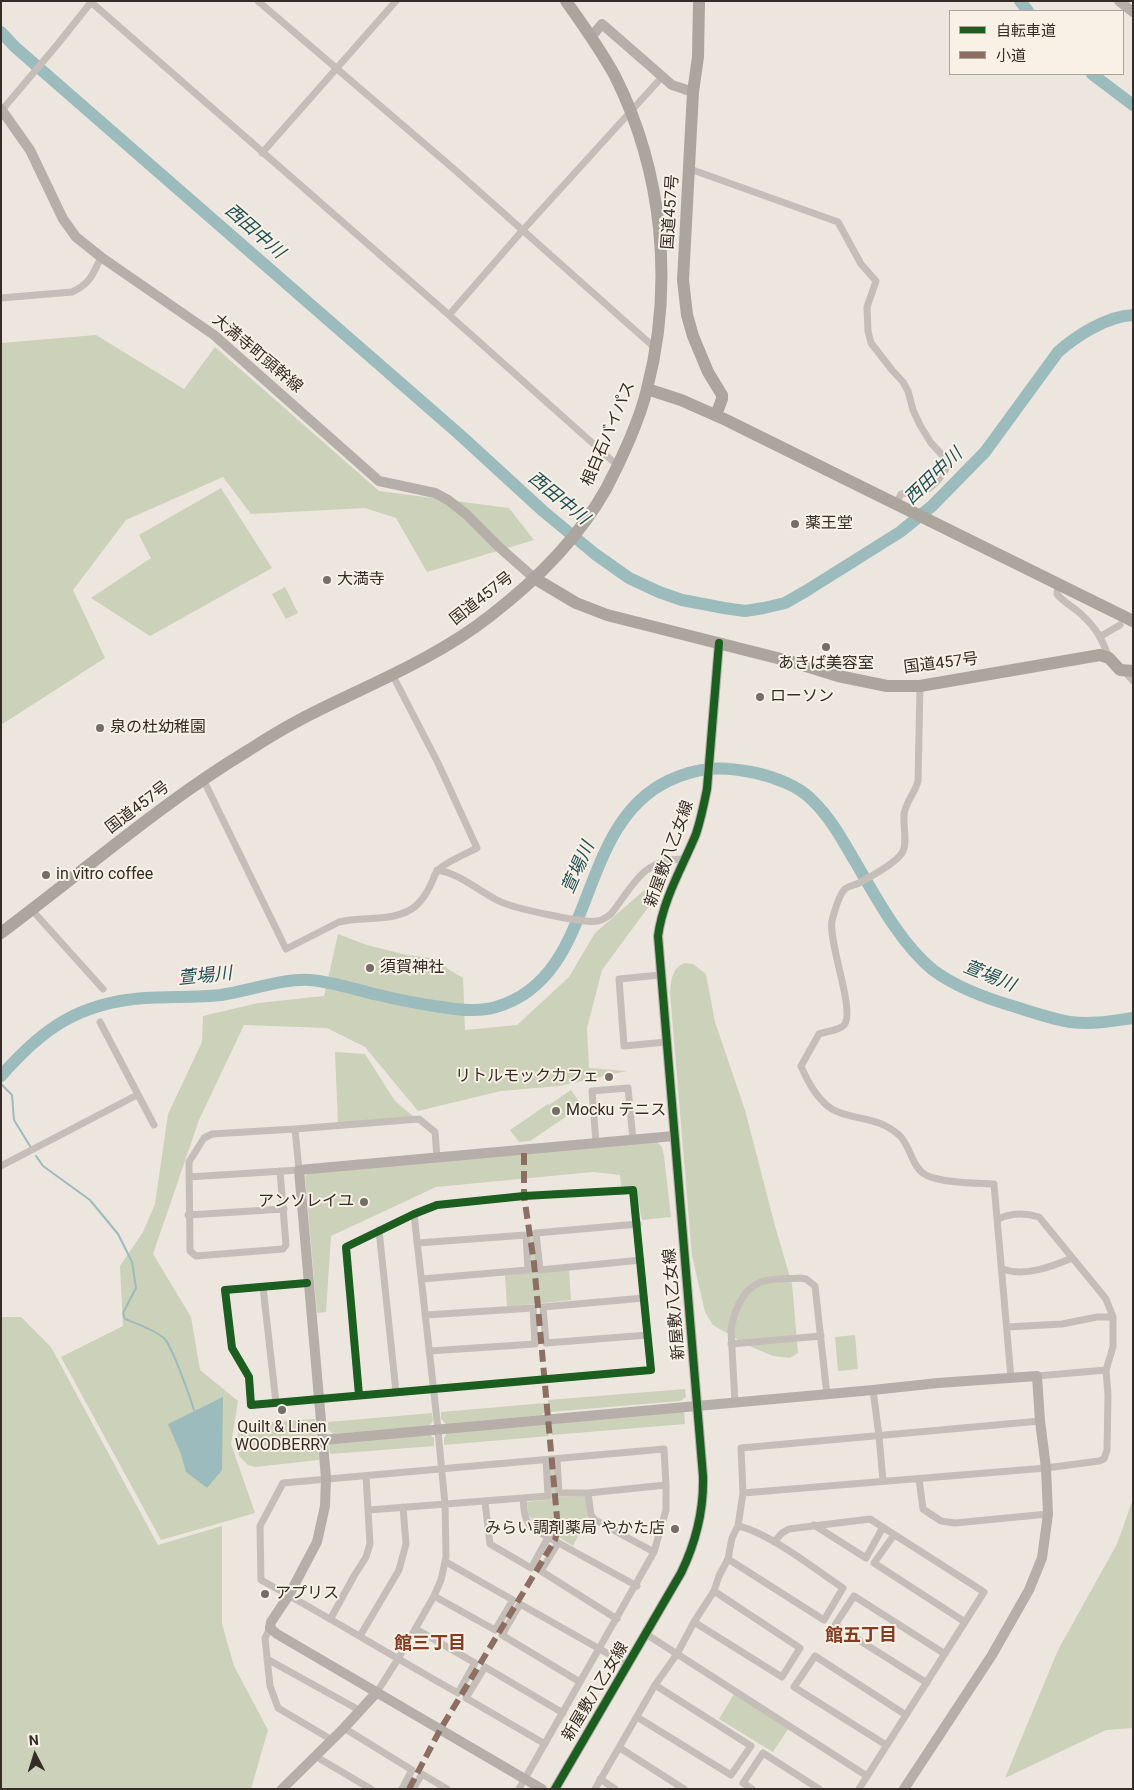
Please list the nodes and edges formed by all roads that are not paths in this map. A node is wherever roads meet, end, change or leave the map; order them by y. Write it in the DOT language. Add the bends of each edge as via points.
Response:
graph roads {
  1 [pos="258,1"];
  2 [pos="396,1"];
  3 [pos="566,1"];
  4 [pos="699,1"];
  5 [pos="1119,1"];
  6 [pos="91,2"];
  7 [pos="1133,12"];
  8 [pos="591,37"];
  9 [pos="336,69"];
  10 [pos="662,77"];
  11 [pos="693,92"];
  12 [pos="2,110"];
  13 [pos="630,113"];
  14 [pos="262,154"];
  15 [pos="690,169"];
  16 [pos="522,231"];
  17 [pos="101,257"];
  18 [pos="1,298"];
  19 [pos="449,315"];
  20 [pos="655,348"];
  21 [pos="648,389"];
  22 [pos="716,415"];
  23 [pos="617,465"];
  24 [pos="896,504"];
  25 [pos="534,578"];
  26 [pos="1058,585"];
  27 [pos="1127,623"];
  28 [pos="1101,636"];
  29 [pos="719,643"];
  30 [pos="1110,658"];
  31 [pos="392,674"];
  32 [pos="1130,674"];
  33 [pos="920,686"];
  34 [pos="202,779"];
  35 [pos="684,859"];
  36 [pos="437,870"];
  37 [pos="32,910"];
  38 [pos="1,933"];
  39 [pos="660,975"];
  40 [pos="103,990"];
  41 [pos="100,1022"];
  42 [pos="666,1042"];
  43 [pos="137,1095"];
  44 [pos="154,1125"];
  45 [pos="295,1129"];
  46 [pos="674,1136"];
  47 [pos="633,1140"];
  48 [pos="596,1143"];
  49 [pos="437,1158"];
  50 [pos="1,1166"];
  51 [pos="299,1170"];
  52 [pos="280,1172"];
  53 [pos="189,1177"];
  54 [pos="284,1209"];
  55 [pos="414,1214"];
  56 [pos="188,1215"];
  57 [pos="998,1219"];
  58 [pos="638,1224"];
  59 [pos="379,1230"];
  60 [pos="418,1242"];
  61 [pos="1072,1258"];
  62 [pos="641,1260"];
  63 [pos="1002,1268"];
  64 [pos="422,1279"];
  65 [pos="308,1283"];
  66 [pos="263,1287"];
  67 [pos="644,1298"];
  68 [pos="426,1315"];
  69 [pos="1113,1317"];
  70 [pos="1007,1327"];
  71 [pos="648,1335"];
  72 [pos="821,1336"];
  73 [pos="731,1344"];
  74 [pos="429,1351"];
  75 [pos="1106,1370"];
  76 [pos="1037,1376"];
  77 [pos="1011,1378"];
  78 [pos="433,1389"];
  79 [pos="873,1390"];
  80 [pos="396,1392"];
  81 [pos="827,1394"];
  82 [pos="359,1395"];
  83 [pos="318,1398"];
  84 [pos="276,1402"];
  85 [pos="734,1403"];
  86 [pos="698,1406"];
  87 [pos="1040,1421"];
  88 [pos="438,1430"];
  89 [pos="879,1436"];
  90 [pos="322,1440"];
  91 [pos="557,1459"];
  92 [pos="546,1460"];
  93 [pos="1046,1468"];
  94 [pos="441,1469"];
  95 [pos="366,1476"];
  96 [pos="326,1478"];
  97 [pos="919,1479"];
  98 [pos="883,1481"];
  99 [pos="666,1485"];
  100 [pos="588,1493"];
  101 [pos="743,1493"];
  102 [pos="524,1498"];
  103 [pos="486,1502"];
  104 [pos="445,1504"];
  105 [pos="403,1507"];
  106 [pos="369,1510"];
  107 [pos="1048,1514"];
  108 [pos="814,1525"];
  109 [pos="738,1526"];
  110 [pos="883,1528"];
  111 [pos="894,1535"];
  112 [pos="549,1536"];
  113 [pos="774,1542"];
  114 [pos="558,1543"];
  115 [pos="654,1552"];
  116 [pos="728,1559"];
  117 [pos="446,1562"];
  118 [pos="636,1586"];
  119 [pos="714,1592"];
  120 [pos="289,1595"];
  121 [pos="434,1596"];
  122 [pos="331,1618"];
  123 [pos="617,1619"];
  124 [pos="694,1622"];
  125 [pos="965,1622"];
  126 [pos="270,1628"];
  127 [pos="416,1628"];
  128 [pos="646,1634"];
  129 [pos="360,1636"];
  130 [pos="600,1648"];
  131 [pos="677,1654"];
  132 [pos="945,1654"];
  133 [pos="267,1659"];
  134 [pos="398,1659"];
  135 [pos="628,1665"];
  136 [pos="580,1682"];
  137 [pos="927,1683"];
  138 [pos="656,1685"];
  139 [pos="377,1692"];
  140 [pos="359,1710"];
  141 [pos="563,1713"];
  142 [pos="906,1714"];
  143 [pos="637,1717"];
  144 [pos="344,1728"];
  145 [pos="332,1740"];
  146 [pos="545,1744"];
  147 [pos="886,1745"];
  148 [pos="620,1748"];
  149 [pos="316,1756"];
  150 [pos="867,1776"];
  151 [pos="600,1780"];
  152 [pos="522,1784"];
  153 [pos="288,1787"];
  154 [pos="371,1789"];
  155 [pos="402,1789"];
  156 [pos="413,1789"];
  157 [pos="447,1789"];
  158 [pos="542,1789"];
  159 [pos="555,1789"];
  160 [pos="595,1789"];
  161 [pos="615,1789"];
  162 [pos="684,1789"];
  163 [pos="752,1789"];
  164 [pos="819,1789"];
  165 [pos="859,1789"];
  166 [pos="904,1789"];
  1 -- 9 [label="street"];
  2 -- 9 [label="street"];
  3 -- 8 [label="highway, 根白石バイパス"];
  4 -- 11 [label="highway, 国道457号" via="698,57"];
  5 -- 7 [label="street"];
  6 -- 12 [label="street"];
  6 -- 14 [label="street"];
  8 -- 10 [label="street" via="602,24"];
  8 -- 13 [label="highway, 根白石バイパス" via="614,76"];
  9 -- 14 [label="street"];
  9 -- 16 [label="street"];
  10 -- 11 [label="street" via="672,86"];
  10 -- 13 [label="street"];
  11 -- 15 [label="highway, 国道457号"];
  12 -- 17 [label="street, 大満寺町頭幹線" via="30,150 70,230"];
  13 -- 16 [label="street"];
  13 -- 20 [label="highway, 根白石バイパス" via="652,182 660,231 662,284"];
  14 -- 19 [label="street"];
  15 -- 22 [label="highway, 国道457号" via="684,295 701,357 721,391 722,399"];
  15 -- 24 [label="street" via="838,222 861,264 876,281 867,307 871,342 903,382 920,425 946,458 948,466 930,487 921,493 901,494"];
  16 -- 19 [label="street"];
  16 -- 20 [label="street"];
  17 -- 18 [label="street" via="88,282 72,292"];
  17 -- 25 [label="street, 大満寺町頭幹線" via="214,335 379,481 435,493 448,500"];
  19 -- 23 [label="street"];
  20 -- 21 [label="highway, 根白石バイパス"];
  21 -- 22 [label="highway"];
  21 -- 23 [label="highway, 根白石バイパス"];
  22 -- 24 [label="highway"];
  23 -- 25 [label="highway, 根白石バイパス" via="583,523"];
  24 -- 26 [label="highway"];
  25 -- 29 [label="highway, 国道457号" via="576,603 607,615"];
  25 -- 31 [label="highway, 国道457号" via="489,617 448,645"];
  26 -- 27 [label="highway"];
  26 -- 28 [label="street" via="1057,594 1061,599 1081,614"];
  27 -- 28 [label="street"];
  28 -- 30 [label="street"];
  29 -- 33 [label="highway, 国道457号" via="866,682"];
  29 -- 35 [label="street, 新屋敷八乙女線" via="706,789 699,823"];
  30 -- 32 [label="highway" via="1120,670"];
  30 -- 33 [label="highway, 国道457号" via="1100,655"];
  31 -- 34 [label="highway, 国道457号" via="316,711"];
  31 -- 36 [label="street" via="477,848"];
  33 -- 57 [label="street" via="918,781 905,807 905,849 891,865 845,889 835,909 832,940 845,994 847,1019 841,1028 819,1034 801,1066 827,1106 890,1128 904,1140 918,1168 927,1176 994,1184"];
  34 -- 36 [label="street" via="286,948 338,922 407,912 423,898"];
  34 -- 37 [label="highway, 国道457号"];
  35 -- 36 [label="street" via="669,859 638,876 611,914 596,922 552,916 501,902 455,876"];
  35 -- 39 [label="street, 新屋敷八乙女線" via="660,924"];
  37 -- 38 [label="highway, 国道457号"];
  37 -- 40 [label="street"];
  39 -- 42 [label="street, 新屋敷八乙女線"];
  39 -- 42 [label="street" via="619,979 624,1046"];
  41 -- 43 [label="street"];
  42 -- 46 [label="street, 新屋敷八乙女線"];
  43 -- 44 [label="street"];
  43 -- 50 [label="street"];
  45 -- 49 [label="street" via="419,1119 435,1132"];
  45 -- 51 [label="street"];
  45 -- 53 [label="street" via="212,1134 204,1138 189,1162"];
  46 -- 47 [label="street"];
  46 -- 86 [label="street, 新屋敷八乙女線"];
  47 -- 48 [label="street"];
  47 -- 48 [label="street" via="628,1088 592,1091"];
  48 -- 49 [label="street"];
  49 -- 51 [label="street"];
  51 -- 52 [label="street"];
  51 -- 65 [label="street"];
  52 -- 53 [label="street"];
  52 -- 54 [label="street"];
  53 -- 56 [label="street"];
  54 -- 56 [label="street"];
  54 -- 56 [label="street" via="286,1245 283,1249 196,1256 190,1251"];
  55 -- 58 [label="street" via="437,1205 633,1190"];
  55 -- 59 [label="street"];
  55 -- 60 [label="street"];
  57 -- 61 [label="street" via="1008,1215 1040,1217"];
  57 -- 63 [label="street"];
  58 -- 62 [label="street"];
  58 -- 62 [label="street" via="536,1233 540,1270"];
  59 -- 80 [label="street"];
  59 -- 82 [label="street" via="346,1247"];
  60 -- 64 [label="street"];
  60 -- 64 [label="street" via="526,1235 528,1270"];
  61 -- 63 [label="street" via="1024,1272 1010,1272"];
  61 -- 69 [label="street" via="1106,1299"];
  62 -- 67 [label="street"];
  63 -- 70 [label="street"];
  64 -- 68 [label="street"];
  65 -- 66 [label="street"];
  65 -- 83 [label="street"];
  66 -- 84 [label="street"];
  66 -- 84 [label="street" via="224,1290 232,1348 249,1377 251,1405"];
  67 -- 71 [label="street"];
  67 -- 71 [label="street" via="543,1307 545,1334 546,1343"];
  68 -- 74 [label="street"];
  68 -- 74 [label="street" via="533,1308 536,1344"];
  69 -- 70 [label="street"];
  69 -- 75 [label="street" via="1113,1348"];
  70 -- 77 [label="street"];
  71 -- 78 [label="street" via="651,1370"];
  72 -- 73 [label="street"];
  72 -- 73 [label="street" via="814,1286 800,1278 762,1282 748,1291 734,1314"];
  72 -- 81 [label="street"];
  73 -- 85 [label="street"];
  74 -- 78 [label="street"];
  75 -- 76 [label="street"];
  75 -- 93 [label="street" via="1106,1456 1099,1461"];
  76 -- 77 [label="street"];
  76 -- 87 [label="street"];
  77 -- 79 [label="street"];
  78 -- 80 [label="street"];
  78 -- 88 [label="street"];
  79 -- 81 [label="street"];
  79 -- 89 [label="street"];
  80 -- 82 [label="street"];
  81 -- 85 [label="street"];
  82 -- 83 [label="street"];
  83 -- 84 [label="street"];
  83 -- 90 [label="street"];
  85 -- 86 [label="street"];
  86 -- 88 [label="street"];
  86 -- 128 [label="street, 新屋敷八乙女線" via="704,1495 699,1524 681,1573"];
  87 -- 89 [label="street"];
  87 -- 93 [label="street"];
  88 -- 90 [label="street"];
  88 -- 94 [label="street"];
  89 -- 98 [label="street"];
  89 -- 101 [label="street" via="741,1448"];
  90 -- 96 [label="street"];
  91 -- 92 [label="street"];
  91 -- 99 [label="street" via="664,1449"];
  91 -- 100 [label="street" via="559,1494"];
  92 -- 94 [label="street"];
  92 -- 102 [label="street" via="548,1496"];
  93 -- 97 [label="street"];
  93 -- 107 [label="street"];
  94 -- 95 [label="street"];
  94 -- 104 [label="street"];
  95 -- 96 [label="street"];
  95 -- 106 [label="street"];
  96 -- 120 [label="street" via="325,1506 317,1542"];
  96 -- 120 [label="street" via="283,1484 260,1526 261,1580"];
  97 -- 98 [label="street"];
  97 -- 107 [label="street" via="923,1509 942,1522"];
  98 -- 101 [label="street"];
  99 -- 100 [label="street"];
  99 -- 115 [label="street" via="666,1510"];
  100 -- 115 [label="street" via="591,1515 595,1520"];
  101 -- 109 [label="street"];
  102 -- 103 [label="street"];
  102 -- 112 [label="street" via="528,1524"];
  103 -- 104 [label="street"];
  103 -- 112 [label="street" via="490,1544 531,1568"];
  104 -- 105 [label="street"];
  104 -- 117 [label="street"];
  105 -- 106 [label="street"];
  105 -- 129 [label="street" via="406,1544 399,1570"];
  106 -- 122 [label="street" via="370,1544 366,1557"];
  107 -- 166 [label="street" via="1043,1553 1029,1590 992,1654"];
  108 -- 110 [label="street" via="870,1519"];
  108 -- 110 [label="street" via="866,1558"];
  108 -- 113 [label="street" via="785,1530"];
  109 -- 113 [label="street"];
  109 -- 116 [label="street"];
  110 -- 111 [label="street"];
  111 -- 125 [label="street" via="984,1592"];
  111 -- 125 [label="street" via="874,1563"];
  112 -- 114 [label="street"];
  113 -- 116 [label="street" via="843,1588 824,1620"];
  114 -- 118 [label="street"];
  114 -- 123 [label="street" via="541,1570"];
  115 -- 118 [label="street"];
  116 -- 119 [label="street"];
  117 -- 121 [label="street"];
  117 -- 121 [label="street" via="513,1600 495,1630"];
  118 -- 123 [label="street"];
  119 -- 124 [label="street"];
  119 -- 124 [label="street" via="800,1648 782,1677"];
  120 -- 122 [label="street"];
  120 -- 126 [label="street"];
  121 -- 127 [label="street"];
  122 -- 129 [label="street"];
  123 -- 130 [label="street"];
  124 -- 131 [label="street"];
  125 -- 132 [label="street"];
  126 -- 133 [label="street" via="265,1638"];
  126 -- 139 [label="street"];
  127 -- 134 [label="street"];
  127 -- 134 [label="street" via="475,1663 458,1693"];
  128 -- 131 [label="street"];
  128 -- 135 [label="street, 新屋敷八乙女線"];
  129 -- 134 [label="street"];
  130 -- 135 [label="street"];
  130 -- 136 [label="street"];
  130 -- 136 [label="street" via="520,1604 502,1635"];
  131 -- 138 [label="street"];
  131 -- 150 [label="street"];
  132 -- 137 [label="street"];
  132 -- 137 [label="street" via="854,1596 835,1625"];
  133 -- 140 [label="street"];
  133 -- 145 [label="street" via="270,1686 278,1708"];
  134 -- 139 [label="street"];
  135 -- 159 [label="street, 新屋敷八乙女線"];
  136 -- 141 [label="street"];
  137 -- 142 [label="street"];
  138 -- 143 [label="street"];
  138 -- 143 [label="street" via="751,1746 731,1776"];
  139 -- 140 [label="street"];
  139 -- 152 [label="street"];
  140 -- 144 [label="street"];
  141 -- 146 [label="street"];
  141 -- 146 [label="street" via="485,1667 466,1698"];
  142 -- 147 [label="street"];
  142 -- 147 [label="street" via="815,1656 794,1687"];
  143 -- 148 [label="street"];
  144 -- 145 [label="street"];
  144 -- 155 [label="street" via="412,1770"];
  145 -- 149 [label="street"];
  146 -- 152 [label="street"];
  147 -- 150 [label="street"];
  148 -- 151 [label="street"];
  148 -- 162 [label="street"];
  149 -- 153 [label="street"];
  149 -- 154 [label="street"];
  150 -- 165 [label="street"];
  151 -- 160 [label="street"];
  151 -- 161 [label="street"];
  152 -- 158 [label="street"];
  156 -- 157 [label="street" via="422,1774"];
  163 -- 164 [label="street" via="743,1783 763,1753"];
}
